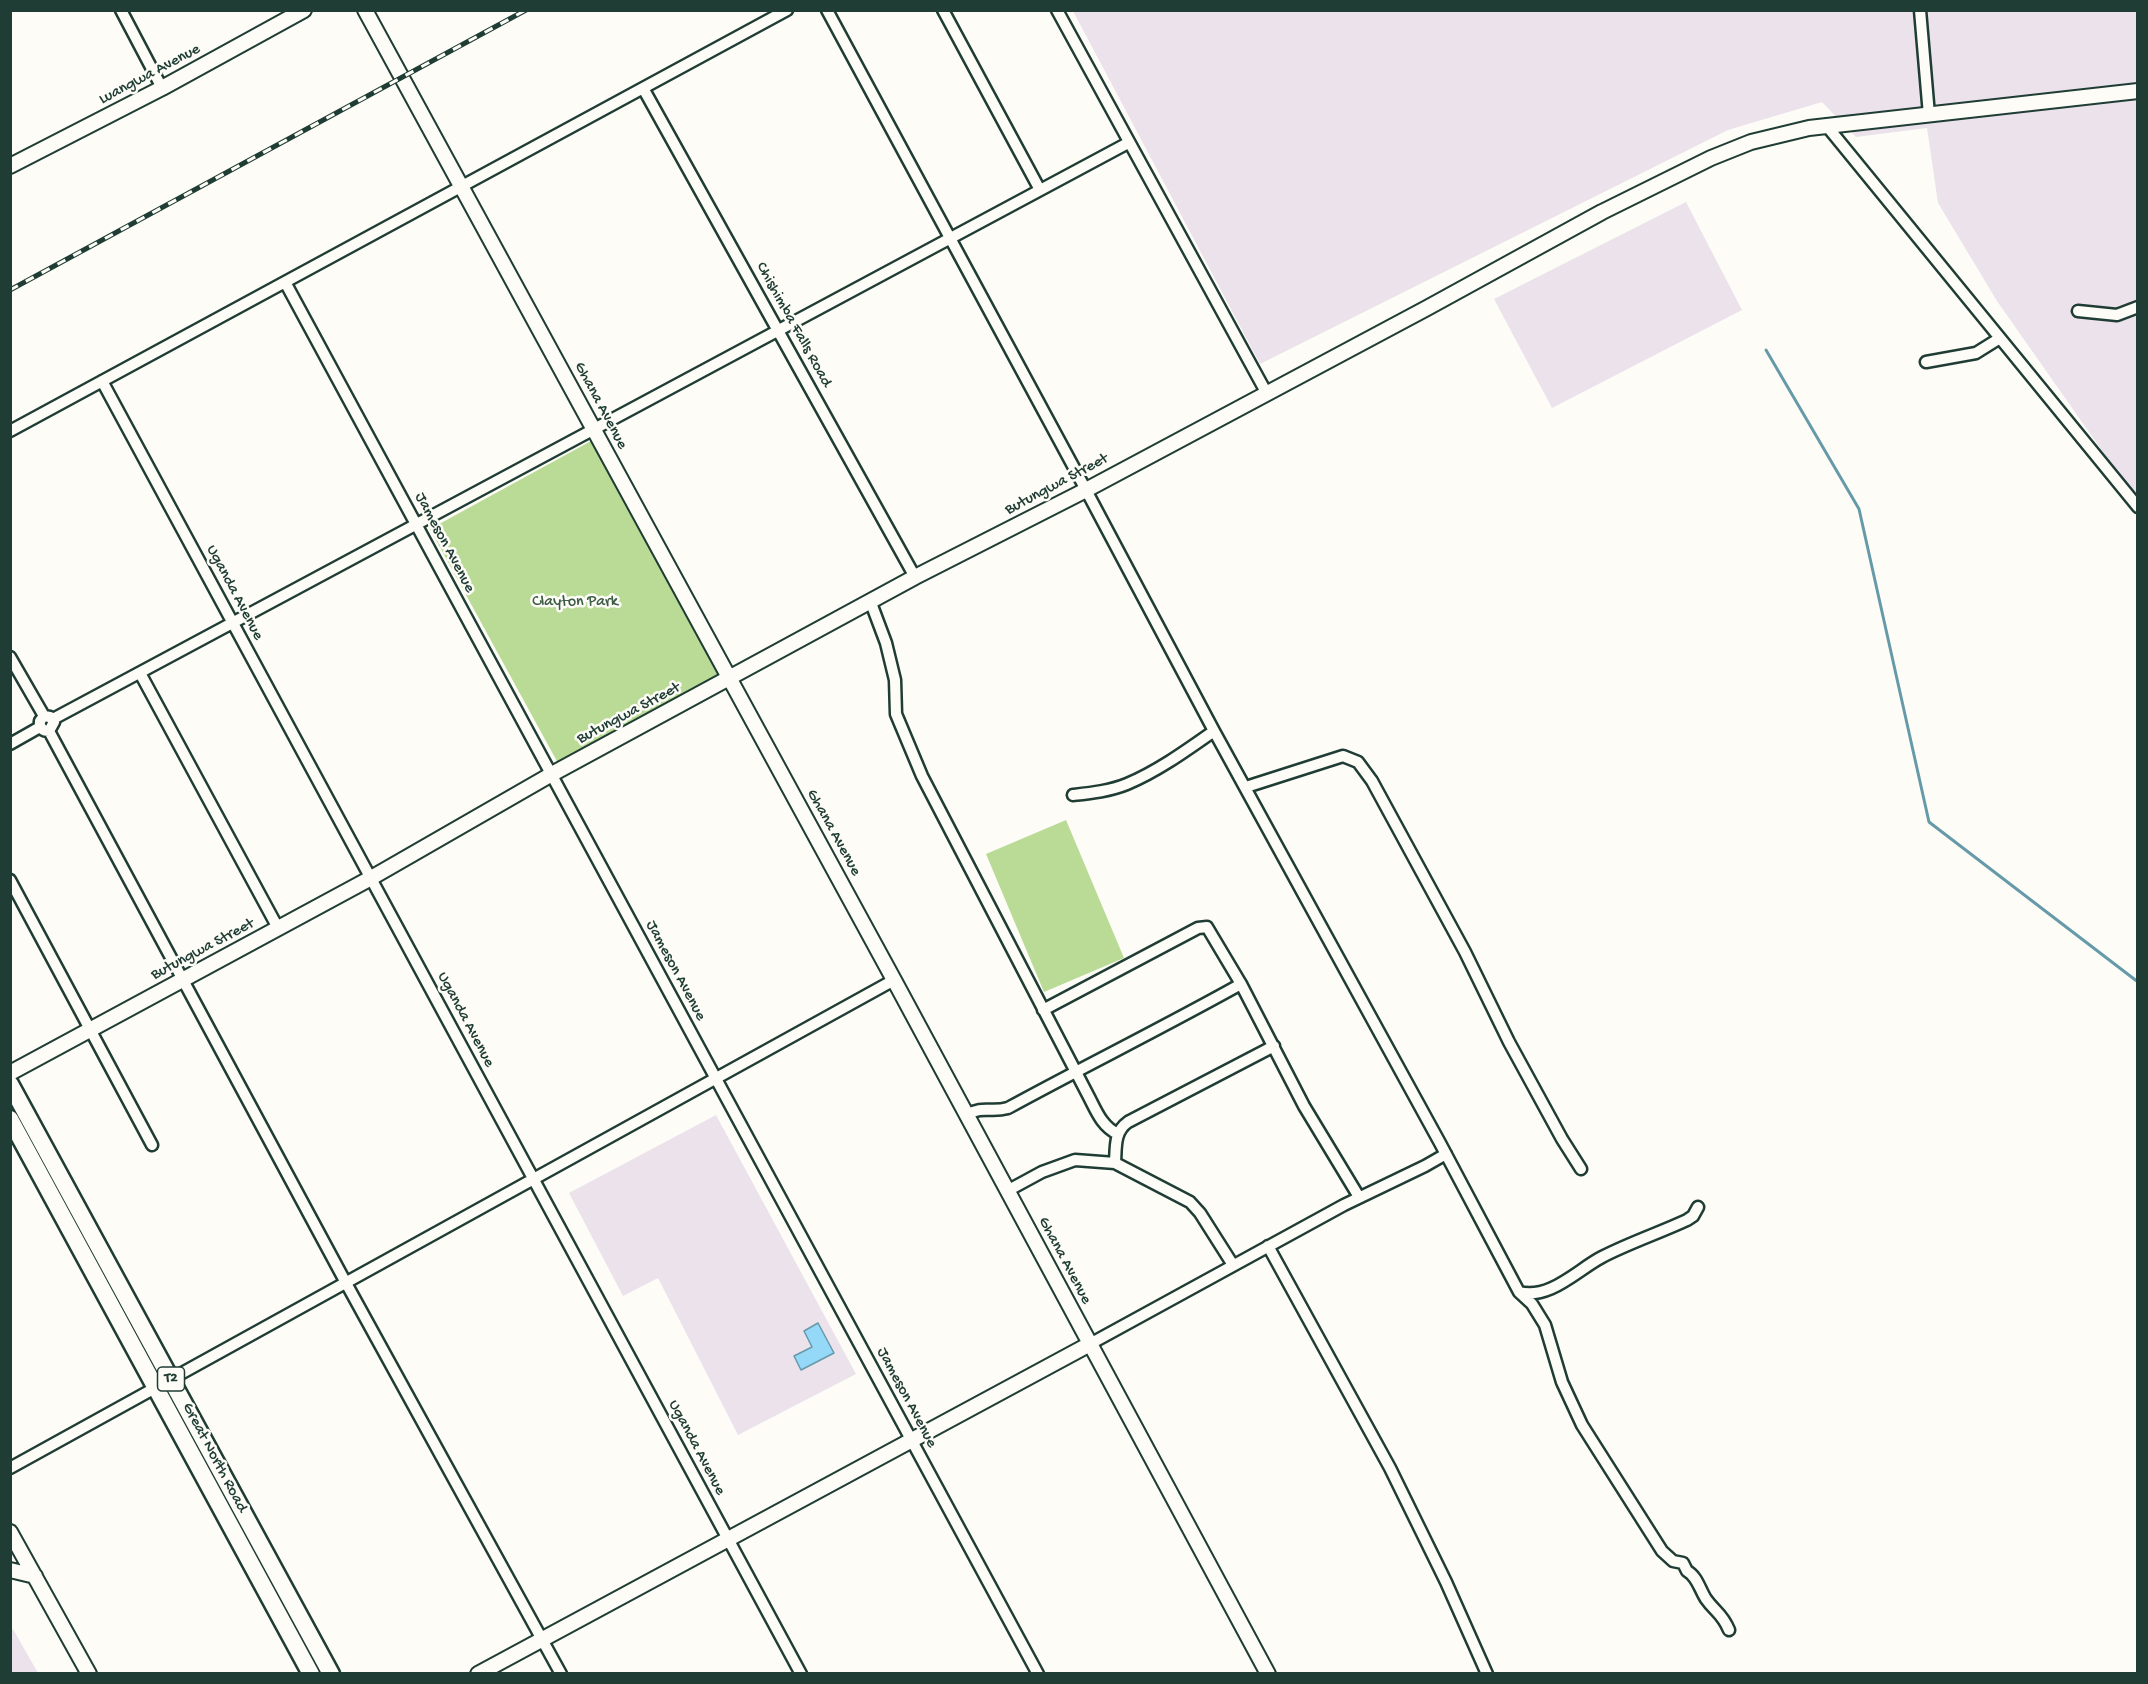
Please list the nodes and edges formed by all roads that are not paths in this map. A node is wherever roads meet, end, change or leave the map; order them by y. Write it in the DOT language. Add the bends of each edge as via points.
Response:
graph roads {
  1 [pos="121,10"];
  2 [pos="304,10"];
  3 [pos="365,10"];
  4 [pos="787,10"];
  5 [pos="827,10"];
  6 [pos="943,10"];
  7 [pos="1057,10"];
  8 [pos="1920,10"];
  9 [pos="162,87"];
  10 [pos="643,88"];
  11 [pos="2138,91"];
  12 [pos="1929,115"];
  13 [pos="1827,125"];
  14 [pos="1128,143"];
  15 [pos="10,166"];
  16 [pos="462,186"];
  17 [pos="1040,190"];
  18 [pos="950,238"];
  19 [pos="285,282"];
  20 [pos="2138,307"];
  21 [pos="2078,311"];
  22 [pos="778,330"];
  23 [pos="2000,338"];
  24 [pos="1926,362"];
  25 [pos="102,381"];
  26 [pos="1266,392"];
  27 [pos="594,429"];
  28 [pos="10,431"];
  29 [pos="1086,489"];
  30 [pos="2138,507"];
  31 [pos="416,524"];
  32 [pos="915,577"];
  33 [pos="871,603"];
  34 [pos="233,623"];
  35 [pos="10,657"];
  36 [pos="140,673"];
  37 [pos="730,679"];
  38 [pos="47,723"];
  39 [pos="1214,731"];
  40 [pos="10,744"];
  41 [pos="552,774"];
  42 [pos="1246,787"];
  43 [pos="1073,795"];
  44 [pos="371,878"];
  45 [pos="10,880"];
  46 [pos="278,928"];
  47 [pos="182,980"];
  48 [pos="894,980"];
  49 [pos="1241,984"];
  50 [pos="1043,1010"];
  51 [pos="92,1029"];
  52 [pos="1274,1046"];
  53 [pos="1076,1071"];
  54 [pos="10,1073"];
  55 [pos="716,1079"];
  56 [pos="10,1084"];
  57 [pos="966,1116"];
  58 [pos="10,1119"];
  59 [pos="1118,1134"];
  60 [pos="152,1145"];
  61 [pos="1446,1154"];
  62 [pos="1115,1164"];
  63 [pos="1581,1169"];
  64 [pos="534,1179"];
  65 [pos="1007,1191"];
  66 [pos="1359,1197"];
  67 [pos="1698,1207"];
  68 [pos="91,1233"];
  69 [pos="75,1240"];
  70 [pos="1268,1246"];
  71 [pos="102,1253"];
  72 [pos="87,1262"];
  73 [pos="1233,1265"];
  74 [pos="346,1283"];
  75 [pos="1519,1292"];
  76 [pos="1090,1344"];
  77 [pos="171,1379"];
  78 [pos="156,1387"];
  79 [pos="912,1440"];
  80 [pos="10,1468"];
  81 [pos="10,1532"];
  82 [pos="728,1538"];
  83 [pos="10,1570"];
  84 [pos="35,1576"];
  85 [pos="1729,1630"];
  86 [pos="542,1639"];
  87 [pos="89,1674"];
  88 [pos="311,1674"];
  89 [pos="331,1674"];
  90 [pos="477,1674"];
  91 [pos="561,1674"];
  92 [pos="801,1674"];
  93 [pos="1038,1674"];
  94 [pos="1269,1674"];
  95 [pos="1487,1674"];
  1 -- 9 [label="street"];
  2 -- 9 [label="main road, Luangwa Avenue"];
  3 -- 16 [label="main road, Ghana Avenue"];
  4 -- 10 [label="street"];
  5 -- 18 [label="street"];
  6 -- 17 [label="street"];
  7 -- 14 [label="street"];
  8 -- 12 [label="street"];
  9 -- 15 [label="main road, Luangwa Avenue"];
  10 -- 16 [label="street"];
  10 -- 22 [label="street, Chishimba Falls Road"];
  11 -- 12 [label="main road, Butungwa Street"];
  12 -- 13 [label="main road, Butungwa Street"];
  13 -- 23 [label="street"];
  13 -- 26 [label="main road, Butungwa Street" via="1751,142 1711,158"];
  14 -- 17 [label="street"];
  14 -- 26 [label="street"];
  16 -- 19 [label="street"];
  16 -- 27 [label="main road, Ghana Avenue"];
  17 -- 18 [label="street"];
  18 -- 22 [label="street"];
  18 -- 29 [label="street"];
  19 -- 25 [label="street"];
  19 -- 31 [label="street, Jameson Avenue"];
  20 -- 21 [label="street" via="2117,315"];
  22 -- 27 [label="street"];
  22 -- 32 [label="street, Chishimba Falls Road"];
  23 -- 24 [label="street" via="1976,353"];
  23 -- 30 [label="street"];
  25 -- 28 [label="street"];
  25 -- 34 [label="street, Uganda Avenue"];
  26 -- 29 [label="main road, Butungwa Street"];
  27 -- 31 [label="street"];
  27 -- 37 [label="main road, Ghana Avenue"];
  29 -- 32 [label="main road, Butungwa Street"];
  29 -- 39 [label="street"];
  31 -- 34 [label="street"];
  31 -- 41 [label="street, Jameson Avenue"];
  32 -- 33 [label="main road, Butungwa Street"];
  33 -- 37 [label="main road, Butungwa Street"];
  33 -- 50 [label="street" via="895,680 896,714 921,776"];
  34 -- 36 [label="street"];
  34 -- 44 [label="street, Uganda Avenue"];
  35 -- 38 [label="street"];
  36 -- 38 [label="street"];
  36 -- 46 [label="street"];
  37 -- 41 [label="main road, Butungwa Street"];
  37 -- 48 [label="main road, Ghana Avenue"];
  38 -- 40 [label="street"];
  38 -- 47 [label="street"];
  39 -- 42 [label="street"];
  39 -- 43 [label="street" via="1127,784"];
  41 -- 44 [label="main road, Butungwa Street"];
  41 -- 55 [label="street, Jameson Avenue"];
  42 -- 61 [label="street"];
  42 -- 63 [label="street" via="1343,756 1358,762"];
  44 -- 46 [label="main road, Butungwa Street"];
  44 -- 64 [label="street, Uganda Avenue"];
  45 -- 51 [label="street"];
  46 -- 47 [label="main road, Butungwa Street"];
  47 -- 51 [label="main road, Butungwa Street"];
  47 -- 74 [label="street"];
  48 -- 55 [label="street"];
  48 -- 57 [label="main road, Ghana Avenue"];
  49 -- 50 [label="street" via="1211,931 1202,927"];
  49 -- 52 [label="street"];
  49 -- 53 [label="street"];
  50 -- 53 [label="street"];
  51 -- 54 [label="main road, Butungwa Street"];
  51 -- 60 [label="street"];
  52 -- 59 [label="street" via="1128,1122"];
  52 -- 66 [label="street" via="1304,1106"];
  53 -- 57 [label="street" via="1008,1108 977,1108"];
  53 -- 59 [label="street" via="1102,1122"];
  55 -- 64 [label="street"];
  55 -- 79 [label="street, Jameson Avenue"];
  56 -- 68 [label="highway, Great North Road / T2"];
  57 -- 65 [label="main road, Ghana Avenue"];
  58 -- 69 [label="highway, Great North Road / T2"];
  59 -- 62 [label="street"];
  61 -- 66 [label="street"];
  61 -- 75 [label="street"];
  62 -- 65 [label="street" via="1075,1160"];
  62 -- 73 [label="street" via="1190,1202"];
  64 -- 74 [label="street"];
  64 -- 82 [label="street, Uganda Avenue"];
  65 -- 76 [label="main road, Ghana Avenue"];
  66 -- 70 [label="street"];
  67 -- 75 [label="street" via="1687,1220 1600,1257 1573,1277 1533,1294"];
  68 -- 69 [label="highway" via="84,1242"];
  68 -- 71 [label="highway, Great North Road / T2"];
  69 -- 72 [label="highway, Great North Road / T2"];
  70 -- 73 [label="street"];
  70 -- 95 [label="street" via="1390,1468"];
  71 -- 72 [label="highway" via="93,1252"];
  71 -- 77 [label="highway, Great North Road / T2"];
  72 -- 78 [label="highway, Great North Road / T2"];
  73 -- 76 [label="street"];
  74 -- 77 [label="street"];
  74 -- 86 [label="street"];
  75 -- 85 [label="street" via="1545,1324 1562,1382 1606,1464 1662,1551 1692,1573"];
  76 -- 79 [label="main road"];
  76 -- 94 [label="main road, Ghana Avenue"];
  77 -- 78 [label="street"];
  77 -- 89 [label="highway, Great North Road / T2"];
  78 -- 80 [label="street"];
  78 -- 88 [label="highway, Great North Road / T2"];
  79 -- 82 [label="main road"];
  79 -- 93 [label="street, Jameson Avenue"];
  81 -- 84 [label="main road"];
  82 -- 86 [label="main road"];
  82 -- 92 [label="street, Uganda Avenue"];
  83 -- 84 [label="main road"];
  84 -- 87 [label="main road"];
  86 -- 90 [label="main road"];
  86 -- 91 [label="street"];
}
